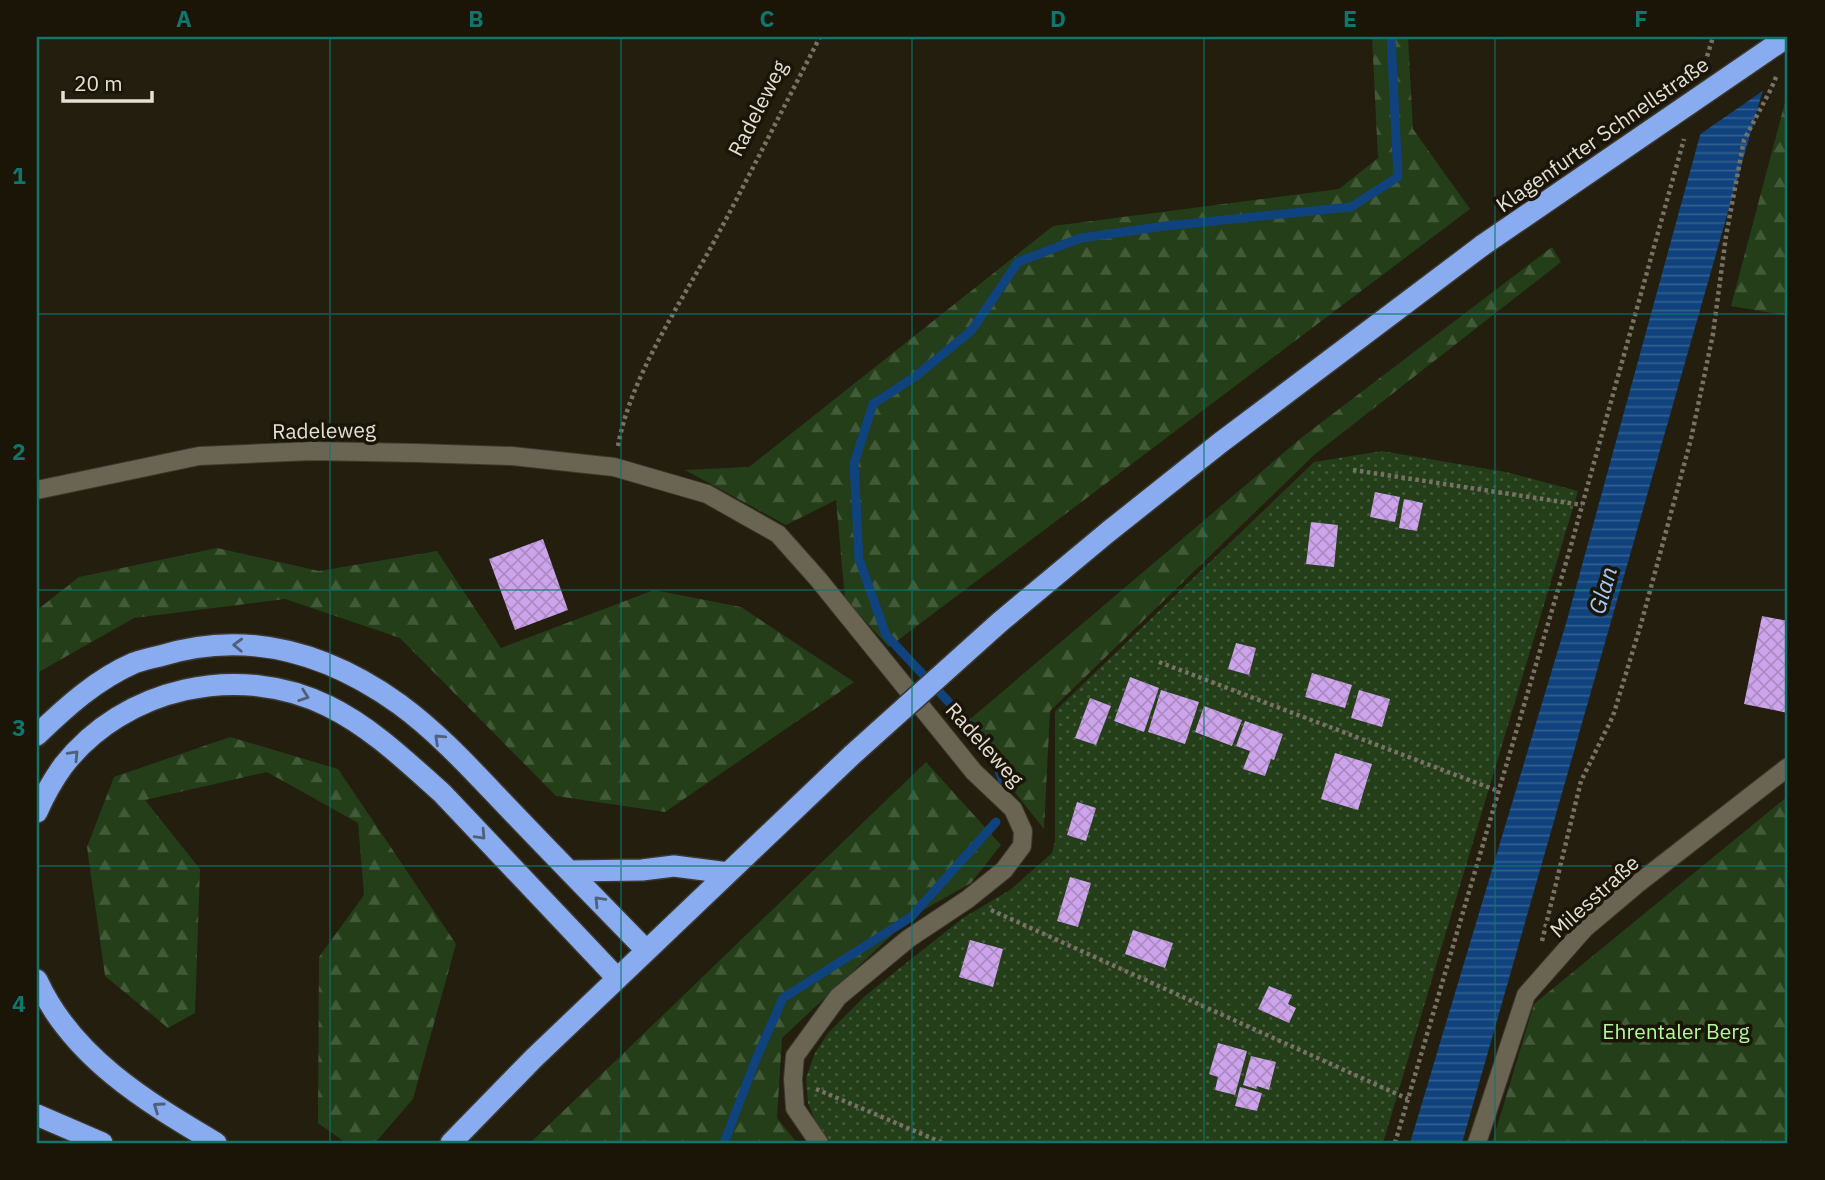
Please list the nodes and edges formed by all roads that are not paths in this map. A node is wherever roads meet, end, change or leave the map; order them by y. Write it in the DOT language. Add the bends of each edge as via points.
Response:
graph roads {
  1 [pos="1787,37"];
  2 [pos="37,490"];
  3 [pos="37,734"];
  4 [pos="1788,767"];
  5 [pos="37,812"];
  6 [pos="569,871"];
  7 [pos="728,873"];
  8 [pos="646,950"];
  9 [pos="617,978"];
  10 [pos="37,979"];
  11 [pos="37,1115"];
  12 [pos="452,1142"];
  13 [pos="102,1143"];
  14 [pos="216,1143"];
  15 [pos="819,1143"];
  16 [pos="1477,1143"];
  1 -- 7 [label="highway, Klagenfurter Schnellstraße, bridge" via="1483,246 1220,443 1000,622"];
  2 -- 15 [label="street, Radeleweg" via="199,457 312,451 512,457 614,467 707,494 778,534 974,772 1013,808 1023,831 1022,846 1004,870 908,939 838,997 794,1056 794,1108"];
  6 -- 3 [label="highway, one-way" via="400,705 367,683 308,656 243,645 209,644 174,651 134,663 102,680"];
  4 -- 16 [label="street, Milesstraße" via="1586,928 1526,995"];
  5 -- 9 [label="highway, one-way" via="64,765 89,739 142,704 212,685 242,684 303,695 380,739 442,793"];
  6 -- 7 [label="highway" via="674,866"];
  8 -- 6 [label="highway, one-way"];
  7 -- 8 [label="highway, Klagenfurter Schnellstraße"];
  8 -- 9 [label="highway, Klagenfurter Schnellstraße"];
  9 -- 12 [label="highway, Klagenfurter Schnellstraße"];
  14 -- 10 [label="highway, one-way" via="146,1099 94,1058 67,1031"];
  11 -- 13 [label="highway"];
}
